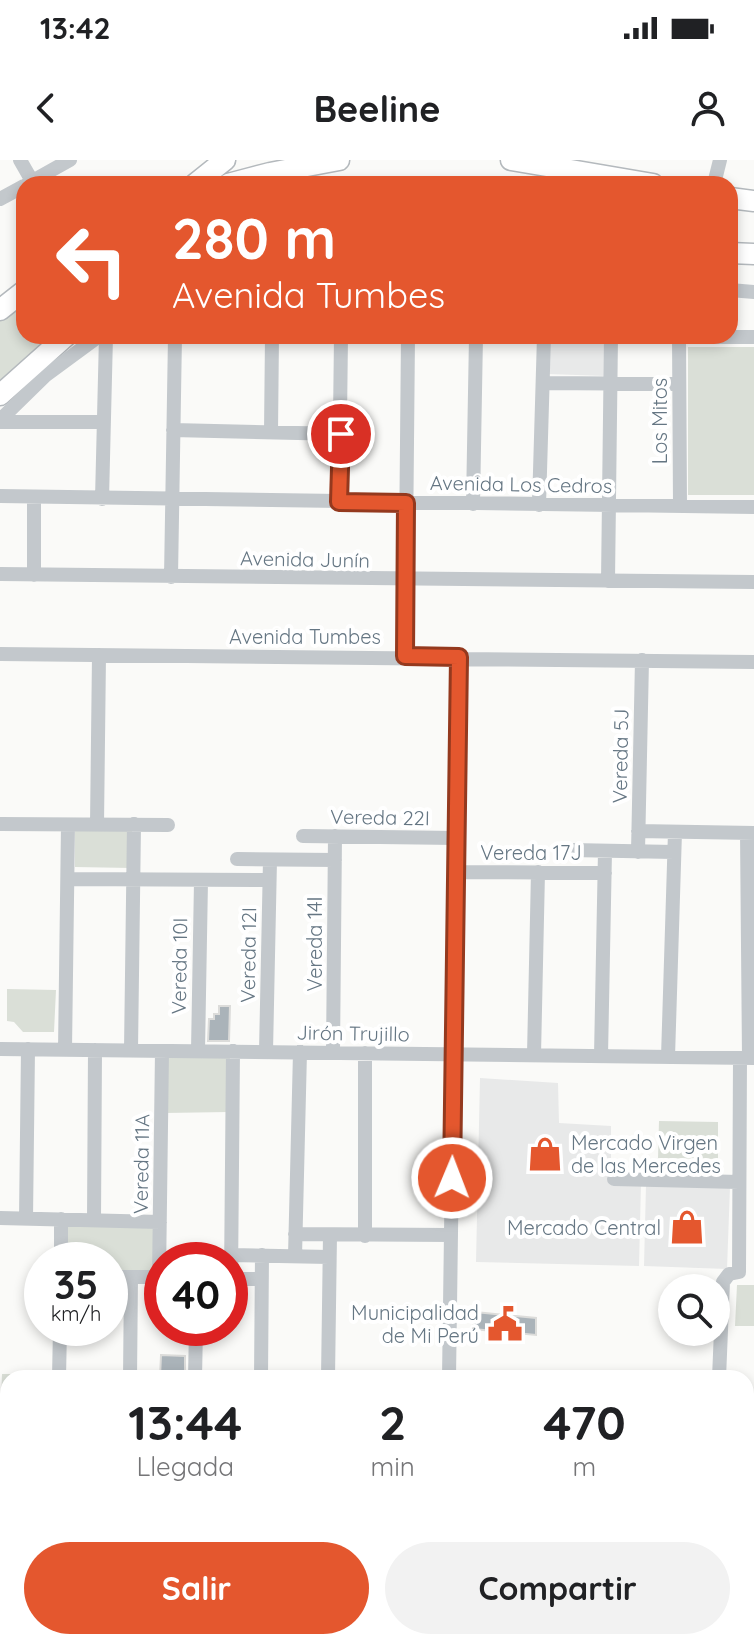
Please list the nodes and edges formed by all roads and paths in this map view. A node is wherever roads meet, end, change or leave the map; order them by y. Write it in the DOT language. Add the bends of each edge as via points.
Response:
graph roads {
  1 [pos="70,160"];
  2 [pos="225,160"];
  3 [pos="339,160"];
  4 [pos="511,160"];
  5 [pos="315,162"];
  6 [pos="541,162"];
  7 [pos="616,168"];
  8 [pos="42,176"];
  9 [pos="205,176"];
  10 [pos="260,176"];
  11 [pos="634,176"];
  12 [pos="16,297"];
  13 [pos="0,310"];
  14 [pos="57,344"];
  15 [pos="88,344"];
  16 [pos="106,344"];
  17 [pos="175,344"];
  18 [pos="272,344"];
  19 [pos="341,344"];
  20 [pos="408,344"];
  21 [pos="476,344"];
  22 [pos="544,344"];
  23 [pos="611,344"];
  24 [pos="679,344"];
  25 [pos="17,379"];
  26 [pos="543,383"];
  27 [pos="610,383"];
  28 [pos="679,384"];
  29 [pos="0,395"];
  30 [pos="0,404"];
  31 [pos="0,421"];
  32 [pos="104,422"];
  33 [pos="173,430"];
  34 [pos="271,432"];
  35 [pos="341,434"];
  36 [pos="0,496"];
  37 [pos="34,498"];
  38 [pos="102,499"];
  39 [pos="172,500"];
  40 [pos="339,502"];
  41 [pos="406,503"];
  42 [pos="473,504"];
  43 [pos="539,505"];
  44 [pos="609,505"];
  45 [pos="680,506"];
  46 [pos="754,507"];
  47 [pos="0,574"];
  48 [pos="34,575"];
  49 [pos="171,577"];
  50 [pos="406,580"];
  51 [pos="608,581"];
  52 [pos="754,582"];
  53 [pos="0,654"];
  54 [pos="99,655"];
  55 [pos="405,656"];
  56 [pos="459,657"];
  57 [pos="642,660"];
  58 [pos="754,662"];
  59 [pos="0,824"];
  60 [pos="134,824"];
  61 [pos="68,825"];
  62 [pos="97,825"];
  63 [pos="168,825"];
  64 [pos="638,831"];
  65 [pos="675,832"];
  66 [pos="751,833"];
  67 [pos="303,836"];
  68 [pos="335,836"];
  69 [pos="456,838"];
  70 [pos="571,850"];
  71 [pos="605,851"];
  72 [pos="638,852"];
  73 [pos="674,852"];
  74 [pos="237,859"];
  75 [pos="270,860"];
  76 [pos="335,860"];
  77 [pos="455,872"];
  78 [pos="538,872"];
  79 [pos="605,873"];
  80 [pos="68,879"];
  81 [pos="133,880"];
  82 [pos="269,880"];
  83 [pos="201,881"];
  84 [pos="751,949"];
  85 [pos="0,1049"];
  86 [pos="28,1049"];
  87 [pos="65,1050"];
  88 [pos="95,1050"];
  89 [pos="131,1050"];
  90 [pos="162,1051"];
  91 [pos="198,1051"];
  92 [pos="233,1051"];
  93 [pos="266,1052"];
  94 [pos="300,1052"];
  95 [pos="333,1052"];
  96 [pos="365,1053"];
  97 [pos="454,1053"];
  98 [pos="534,1055"];
  99 [pos="601,1056"];
  100 [pos="668,1057"];
  101 [pos="748,1058"];
  102 [pos="614,1179"];
  103 [pos="739,1182"];
  104 [pos="0,1218"];
  105 [pos="26,1219"];
  106 [pos="61,1219"];
  107 [pos="94,1220"];
  108 [pos="160,1222"];
  109 [pos="295,1234"];
  110 [pos="330,1235"];
  111 [pos="451,1235"];
  112 [pos="365,1236"];
  113 [pos="61,1242"];
  114 [pos="160,1242"];
  115 [pos="231,1242"];
  116 [pos="248,1255"];
  117 [pos="262,1255"];
  118 [pos="295,1256"];
  119 [pos="329,1257"];
  120 [pos="746,1272"];
  121 [pos="131,1277"];
  122 [pos="144,1277"];
  123 [pos="248,1279"];
  124 [pos="261,1279"];
  125 [pos="60,1346"];
  126 [pos="196,1346"];
  127 [pos="59,1370"];
  128 [pos="130,1370"];
  129 [pos="195,1370"];
  130 [pos="261,1370"];
  131 [pos="328,1370"];
  132 [pos="449,1370"];
  133 [pos="719,1370"];
  1 -- 8 [label="street"];
  2 -- 9 [label="highway"];
  3 -- 5 [label="highway"];
  4 -- 6 [label="highway"];
  5 -- 10 [label="highway"];
  6 -- 7 [label="highway"];
  7 -- 11 [label="highway"];
  12 -- 13 [label="highway"];
  14 -- 25 [label="highway"];
  15 -- 31 [label="street" via="46,375"];
  16 -- 32 [label="street"];
  17 -- 33 [label="street"];
  18 -- 34 [label="street"];
  19 -- 35 [label="street"];
  20 -- 41 [label="street"];
  21 -- 42 [label="street"];
  22 -- 26 [label="street"];
  23 -- 27 [label="street"];
  24 -- 28 [label="street, Los Mitos"];
  25 -- 29 [label="highway"];
  25 -- 30 [label="highway"];
  26 -- 27 [label="street"];
  26 -- 43 [label="street"];
  27 -- 28 [label="street"];
  27 -- 44 [label="street"];
  28 -- 45 [label="street, Los Mitos"];
  31 -- 32 [label="street"];
  32 -- 38 [label="street"];
  33 -- 34 [label="street"];
  33 -- 39 [label="street"];
  34 -- 35 [label="street"];
  35 -- 40 [label="street"];
  36 -- 37 [label="street, Avenida Los Cedros"];
  37 -- 38 [label="street, Avenida Los Cedros"];
  37 -- 48 [label="street"];
  38 -- 39 [label="street, Avenida Los Cedros"];
  39 -- 40 [label="street, Avenida Los Cedros"];
  39 -- 49 [label="street"];
  40 -- 41 [label="street, Avenida Los Cedros"];
  41 -- 42 [label="street, Avenida Los Cedros"];
  41 -- 50 [label="street"];
  42 -- 43 [label="street, Avenida Los Cedros"];
  43 -- 44 [label="street, Avenida Los Cedros"];
  44 -- 45 [label="street, Avenida Los Cedros"];
  44 -- 51 [label="street"];
  45 -- 46 [label="street, Avenida Los Cedros"];
  47 -- 48 [label="street, Avenida Junín"];
  48 -- 49 [label="street, Avenida Junín"];
  49 -- 50 [label="street, Avenida Junín"];
  50 -- 51 [label="street, Avenida Junín"];
  50 -- 55 [label="street"];
  51 -- 52 [label="street, Avenida Junín"];
  53 -- 54 [label="street, Avenida Tumbes"];
  54 -- 55 [label="street, Avenida Tumbes"];
  54 -- 62 [label="street"];
  55 -- 56 [label="street, Avenida Tumbes"];
  56 -- 57 [label="street, Avenida Tumbes"];
  56 -- 69 [label="street"];
  57 -- 58 [label="street, Avenida Tumbes"];
  57 -- 64 [label="street, Vereda 5J"];
  59 -- 61 [label="street"];
  60 -- 62 [label="street"];
  60 -- 63 [label="street"];
  60 -- 81 [label="street"];
  61 -- 62 [label="street"];
  61 -- 80 [label="street"];
  64 -- 65 [label="street"];
  64 -- 72 [label="street, Vereda 5J"];
  65 -- 66 [label="street"];
  65 -- 73 [label="street"];
  66 -- 84 [label="street"];
  67 -- 68 [label="street, Vereda 22I"];
  68 -- 69 [label="street, Vereda 22I"];
  68 -- 76 [label="street, Vereda 14I"];
  69 -- 77 [label="street"];
  70 -- 71 [label="street"];
  71 -- 72 [label="street"];
  71 -- 79 [label="street"];
  72 -- 73 [label="street"];
  73 -- 100 [label="street"];
  74 -- 75 [label="street"];
  75 -- 76 [label="street"];
  75 -- 82 [label="street, Vereda 12I"];
  76 -- 95 [label="street, Vereda 14I"];
  77 -- 78 [label="street, Vereda 17J"];
  77 -- 97 [label="street"];
  78 -- 79 [label="street, Vereda 17J"];
  78 -- 98 [label="street"];
  79 -- 99 [label="street"];
  80 -- 81 [label="street"];
  80 -- 87 [label="street"];
  81 -- 83 [label="street"];
  81 -- 89 [label="street"];
  82 -- 83 [label="street"];
  82 -- 93 [label="street, Vereda 12I"];
  83 -- 91 [label="street, Vereda 10I"];
  84 -- 101 [label="street"];
  85 -- 86 [label="street, Jirón Trujillo"];
  86 -- 87 [label="street, Jirón Trujillo"];
  86 -- 105 [label="street"];
  87 -- 88 [label="street, Jirón Trujillo"];
  88 -- 89 [label="street, Jirón Trujillo"];
  88 -- 107 [label="street"];
  89 -- 90 [label="street, Jirón Trujillo"];
  90 -- 91 [label="street, Jirón Trujillo"];
  90 -- 108 [label="street, Vereda 11A"];
  91 -- 92 [label="street, Jirón Trujillo"];
  92 -- 93 [label="street, Jirón Trujillo"];
  92 -- 115 [label="street"];
  93 -- 94 [label="street, Jirón Trujillo"];
  94 -- 95 [label="street, Jirón Trujillo"];
  94 -- 109 [label="street"];
  95 -- 96 [label="street, Jirón Trujillo"];
  96 -- 97 [label="street, Jirón Trujillo"];
  96 -- 112 [label="street"];
  97 -- 98 [label="street, Jirón Trujillo"];
  97 -- 111 [label="street"];
  98 -- 99 [label="street, Jirón Trujillo"];
  99 -- 100 [label="street, Jirón Trujillo"];
  100 -- 101 [label="street, Jirón Trujillo"];
  101 -- 103 [label="street"];
  102 -- 103 [label="street"];
  103 -- 120 [label="street"];
  104 -- 105 [label="street"];
  105 -- 106 [label="street"];
  106 -- 107 [label="street"];
  106 -- 113 [label="street"];
  107 -- 108 [label="street"];
  108 -- 114 [label="street, Vereda 11A"];
  109 -- 110 [label="street"];
  109 -- 118 [label="street"];
  110 -- 112 [label="street"];
  110 -- 119 [label="street"];
  111 -- 112 [label="street"];
  111 -- 132 [label="street"];
  116 -- 117 [label="street"];
  117 -- 118 [label="street"];
  117 -- 124 [label="street"];
  118 -- 119 [label="street"];
  119 -- 131 [label="street"];
  120 -- 133 [label="street" via="729,1274 723,1282"];
  121 -- 122 [label="street"];
  121 -- 128 [label="street"];
  123 -- 124 [label="street"];
  124 -- 130 [label="street"];
  125 -- 127 [label="street"];
  126 -- 129 [label="street"];
}
